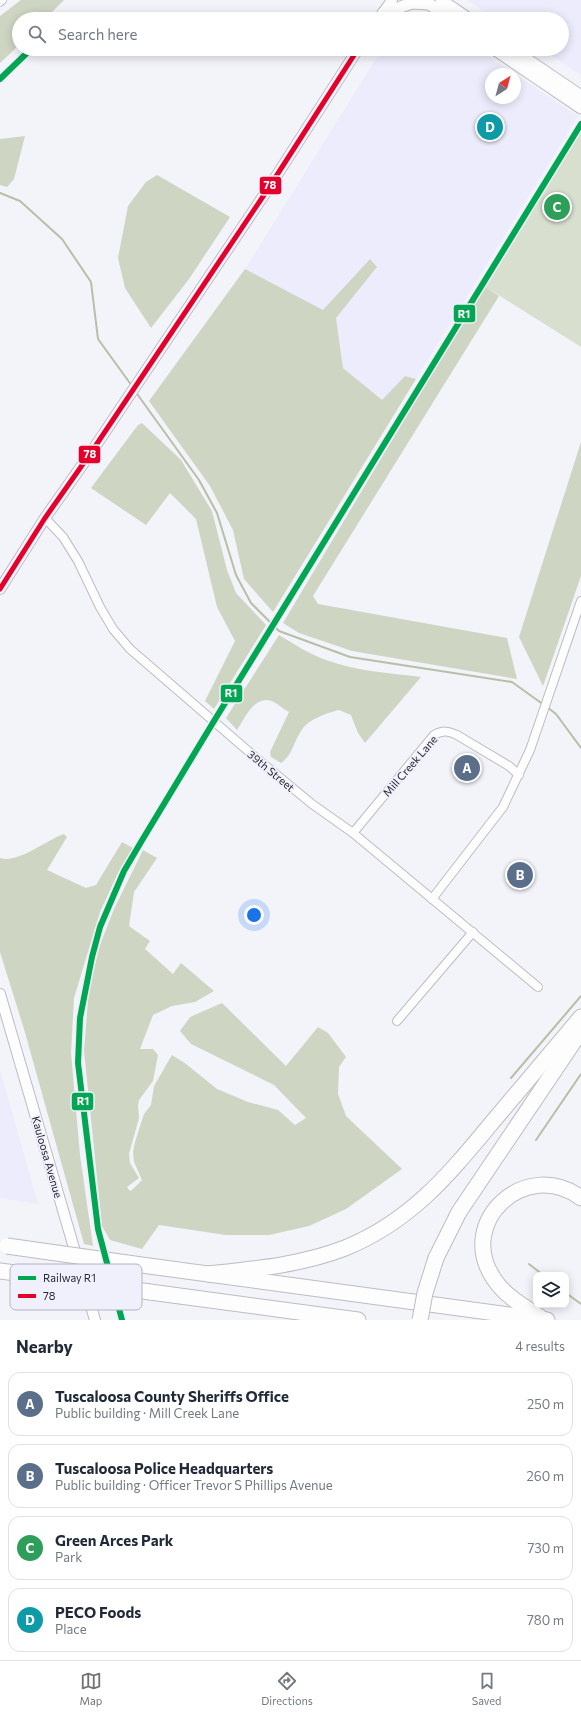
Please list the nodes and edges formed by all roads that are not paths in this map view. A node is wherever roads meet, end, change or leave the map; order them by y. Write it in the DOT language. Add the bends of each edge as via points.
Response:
graph roads {
  1 [pos="392,0"];
  2 [pos="441,0"];
  3 [pos="426,2"];
  4 [pos="384,12"];
  5 [pos="391,12"];
  6 [pos="440,12"];
  7 [pos="459,12"];
  8 [pos="353,56"];
  9 [pos="507,56"];
  10 [pos="519,56"];
  11 [pos="535,71"];
  12 [pos="581,96"];
  13 [pos="581,108"];
  14 [pos="45,518"];
  15 [pos="0,589"];
  16 [pos="581,602"];
  17 [pos="519,775"];
  18 [pos="353,833"];
  19 [pos="432,899"];
  20 [pos="472,932"];
  21 [pos="538,987"];
  22 [pos="0,994"];
  23 [pos="581,1017"];
  24 [pos="397,1021"];
  25 [pos="581,1031"];
  26 [pos="581,1198"];
  27 [pos="3,1246"];
  28 [pos="79,1264"];
  29 [pos="140,1264"];
  30 [pos="142,1264"];
  31 [pos="0,1271"];
  32 [pos="10,1272"];
  33 [pos="208,1274"];
  34 [pos="142,1291"];
  35 [pos="241,1304"];
  36 [pos="92,1310"];
  37 [pos="95,1320"];
  38 [pos="282,1320"];
  39 [pos="358,1320"];
  40 [pos="420,1320"];
  41 [pos="546,1320"];
  1 -- 4 [label="street"];
  2 -- 7 [label="main road"];
  3 -- 5 [label="main road" via="412,3"];
  3 -- 6 [label="main road"];
  8 -- 14 [label="street" via="266,192"];
  9 -- 11 [label="main road"];
  10 -- 11 [label="main road"];
  11 -- 12 [label="main road"];
  11 -- 13 [label="main road"];
  14 -- 15 [label="street"];
  14 -- 18 [label="street, 39th Street" via="63,537 78,561 109,624 130,649 255,758"];
  16 -- 17 [label="street"];
  17 -- 18 [label="street, Mill Creek Lane" via="509,766 457,735 449,731 438,733"];
  17 -- 19 [label="street" via="503,807"];
  18 -- 19 [label="street, 39th Street"];
  19 -- 20 [label="street, 39th Street"];
  20 -- 21 [label="street, 39th Street"];
  20 -- 24 [label="street"];
  22 -- 28 [label="street, Kauloosa Avenue"];
  23 -- 33 [label="highway" via="450,1173 418,1204 392,1223 346,1247 321,1256 298,1262"];
  25 -- 40 [label="highway, bridge" via="459,1212 436,1258 425,1292"];
  26 -- 41 [label="highway" via="558,1186 524,1188 496,1207 486,1229 484,1255 489,1271 511,1297"];
  27 -- 29 [label="highway, bridge"];
  30 -- 33 [label="highway, bridge"];
  31 -- 32 [label="highway, bridge"];
  33 -- 41 [label="highway"];
  34 -- 35 [label="highway, bridge"];
  35 -- 38 [label="highway"];
  35 -- 39 [label="highway"];
  36 -- 37 [label="street, Kauloosa Avenue"];
}
